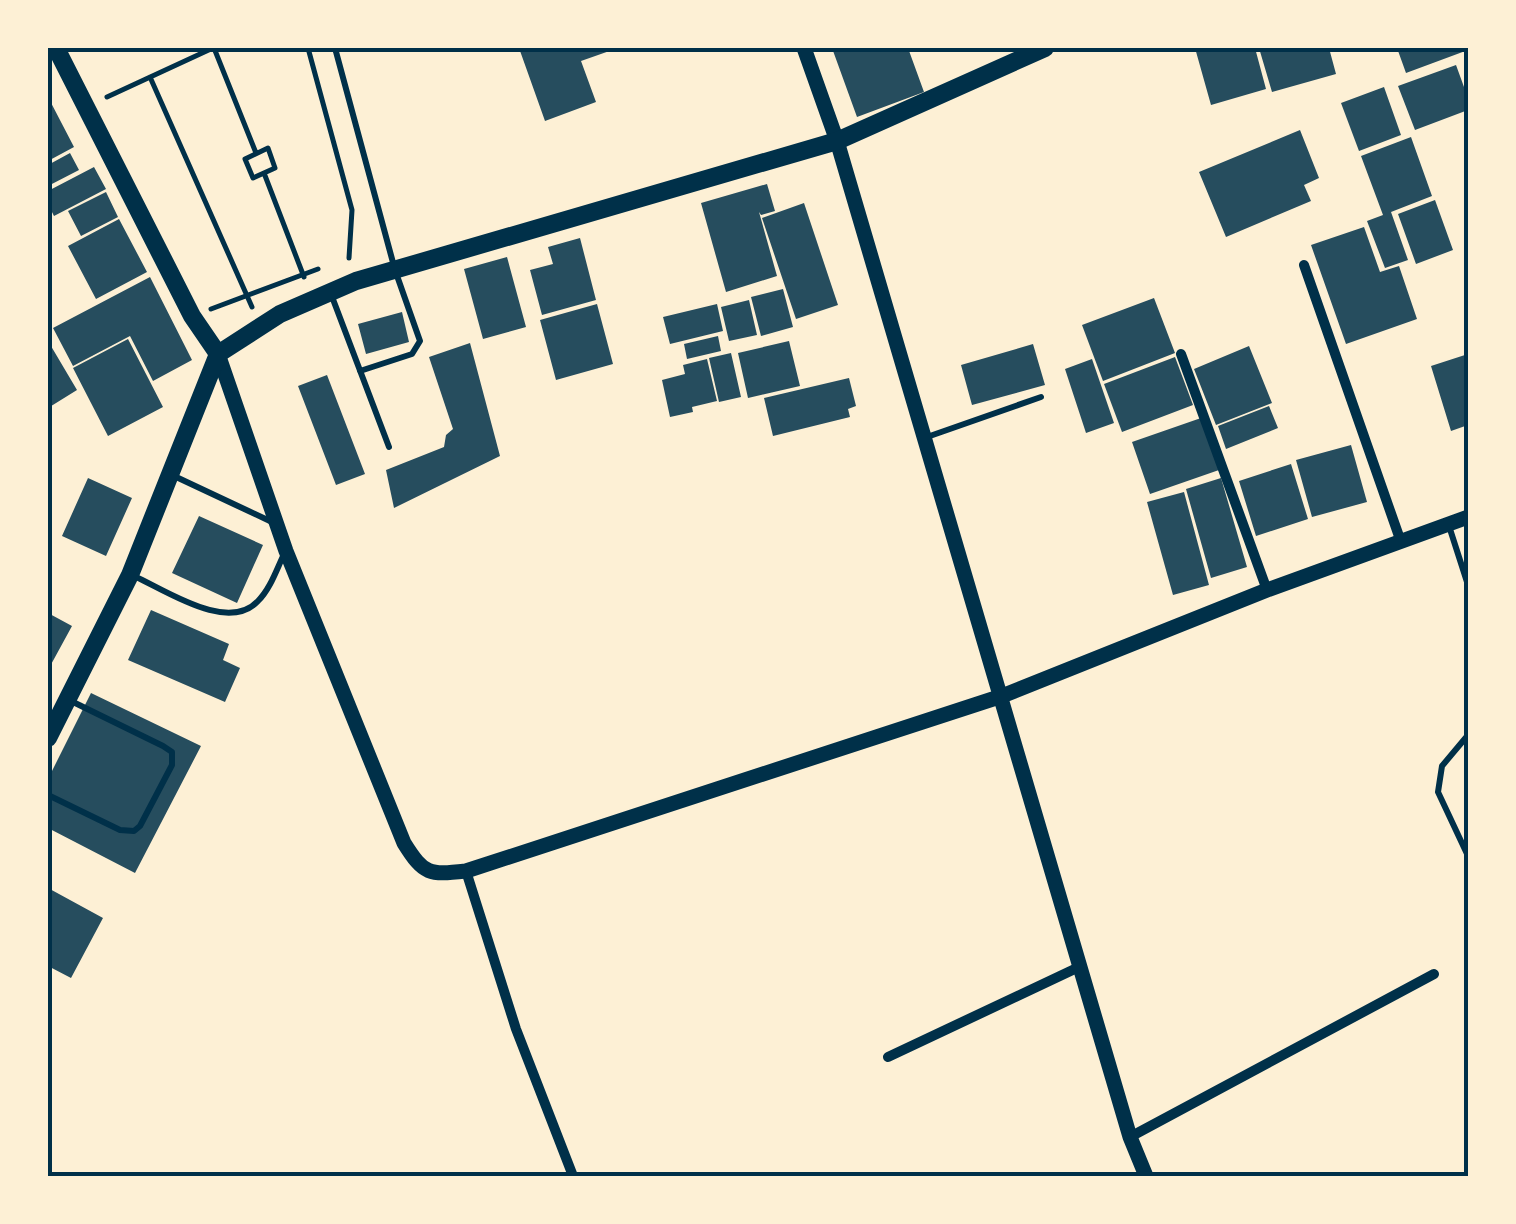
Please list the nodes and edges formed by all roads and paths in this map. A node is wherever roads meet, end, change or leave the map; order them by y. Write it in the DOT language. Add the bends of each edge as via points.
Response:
graph roads {
  1 [pos="56,48"];
  2 [pos="214,48"];
  3 [pos="308,48"];
  4 [pos="335,48"];
  5 [pos="804,48"];
  6 [pos="1044,48"];
  7 [pos="48,54"];
  8 [pos="150,77"];
  9 [pos="86,107"];
  10 [pos="837,141"];
  11 [pos="256,153"];
  12 [pos="264,173"];
  13 [pos="349,258"];
  14 [pos="1304,265"];
  15 [pos="395,270"];
  16 [pos="303,275"];
  17 [pos="356,281"];
  18 [pos="246,295"];
  19 [pos="321,295"];
  20 [pos="192,316"];
  21 [pos="260,325"];
  22 [pos="218,354"];
  23 [pos="1181,354"];
  24 [pos="360,371"];
  25 [pos="1041,398"];
  26 [pos="926,438"];
  27 [pos="389,447"];
  28 [pos="170,474"];
  29 [pos="1468,517"];
  30 [pos="277,525"];
  31 [pos="1448,525"];
  32 [pos="1401,542"];
  33 [pos="286,551"];
  34 [pos="130,574"];
  35 [pos="1468,584"];
  36 [pos="1267,590"];
  37 [pos="1002,696"];
  38 [pos="67,699"];
  39 [pos="1468,735"];
  40 [pos="48,738"];
  41 [pos="48,795"];
  42 [pos="1468,856"];
  43 [pos="466,871"];
  44 [pos="1080,967"];
  45 [pos="1434,974"];
  46 [pos="888,1057"];
  47 [pos="1130,1137"];
  48 [pos="1142,1175"];
  49 [pos="573,1176"];
  1 -- 7 [label="lane"];
  1 -- 9 [label="main road"];
  2 -- 8 [label="path"];
  2 -- 11 [label="path"];
  3 -- 13 [label="path" via="352,210"];
  4 -- 15 [label="lane"];
  5 -- 10 [label="street"];
  6 -- 10 [label="main road"];
  8 -- 9 [label="path"];
  8 -- 18 [label="path"];
  9 -- 20 [label="main road"];
  10 -- 15 [label="main road"];
  10 -- 26 [label="street"];
  11 -- 12 [label="path" via="245,158 252,178"];
  11 -- 12 [label="path" via="268,148 276,168"];
  12 -- 16 [label="path"];
  13 -- 16 [label="path"];
  13 -- 17 [label="path"];
  14 -- 32 [label="street"];
  15 -- 17 [label="main road"];
  15 -- 24 [label="lane" via="420,345 412,354"];
  16 -- 18 [label="path"];
  16 -- 19 [label="path"];
  17 -- 19 [label="main road"];
  18 -- 20 [label="path"];
  18 -- 21 [label="path"];
  19 -- 21 [label="main road"];
  19 -- 24 [label="lane"];
  20 -- 22 [label="main road"];
  21 -- 22 [label="main road"];
  22 -- 28 [label="main road"];
  22 -- 30 [label="street"];
  23 -- 36 [label="street"];
  24 -- 27 [label="lane"];
  25 -- 26 [label="lane"];
  26 -- 37 [label="street"];
  28 -- 30 [label="lane"];
  28 -- 34 [label="main road"];
  29 -- 31 [label="street"];
  30 -- 33 [label="street"];
  31 -- 32 [label="street"];
  31 -- 35 [label="lane"];
  32 -- 36 [label="street"];
  33 -- 34 [label="lane" via="256,604 235,614 214,612"];
  33 -- 43 [label="street" via="404,844 419,866 435,874"];
  34 -- 38 [label="main road"];
  36 -- 37 [label="street"];
  37 -- 43 [label="street"];
  37 -- 44 [label="street"];
  38 -- 40 [label="main road"];
  38 -- 41 [label="lane" via="163,746 174,758 134,831"];
  39 -- 42 [label="lane" via="1442,766 1438,792"];
  43 -- 49 [label="street" via="516,1029"];
  44 -- 46 [label="street"];
  44 -- 47 [label="street"];
  45 -- 47 [label="street"];
  47 -- 48 [label="street"];
}
